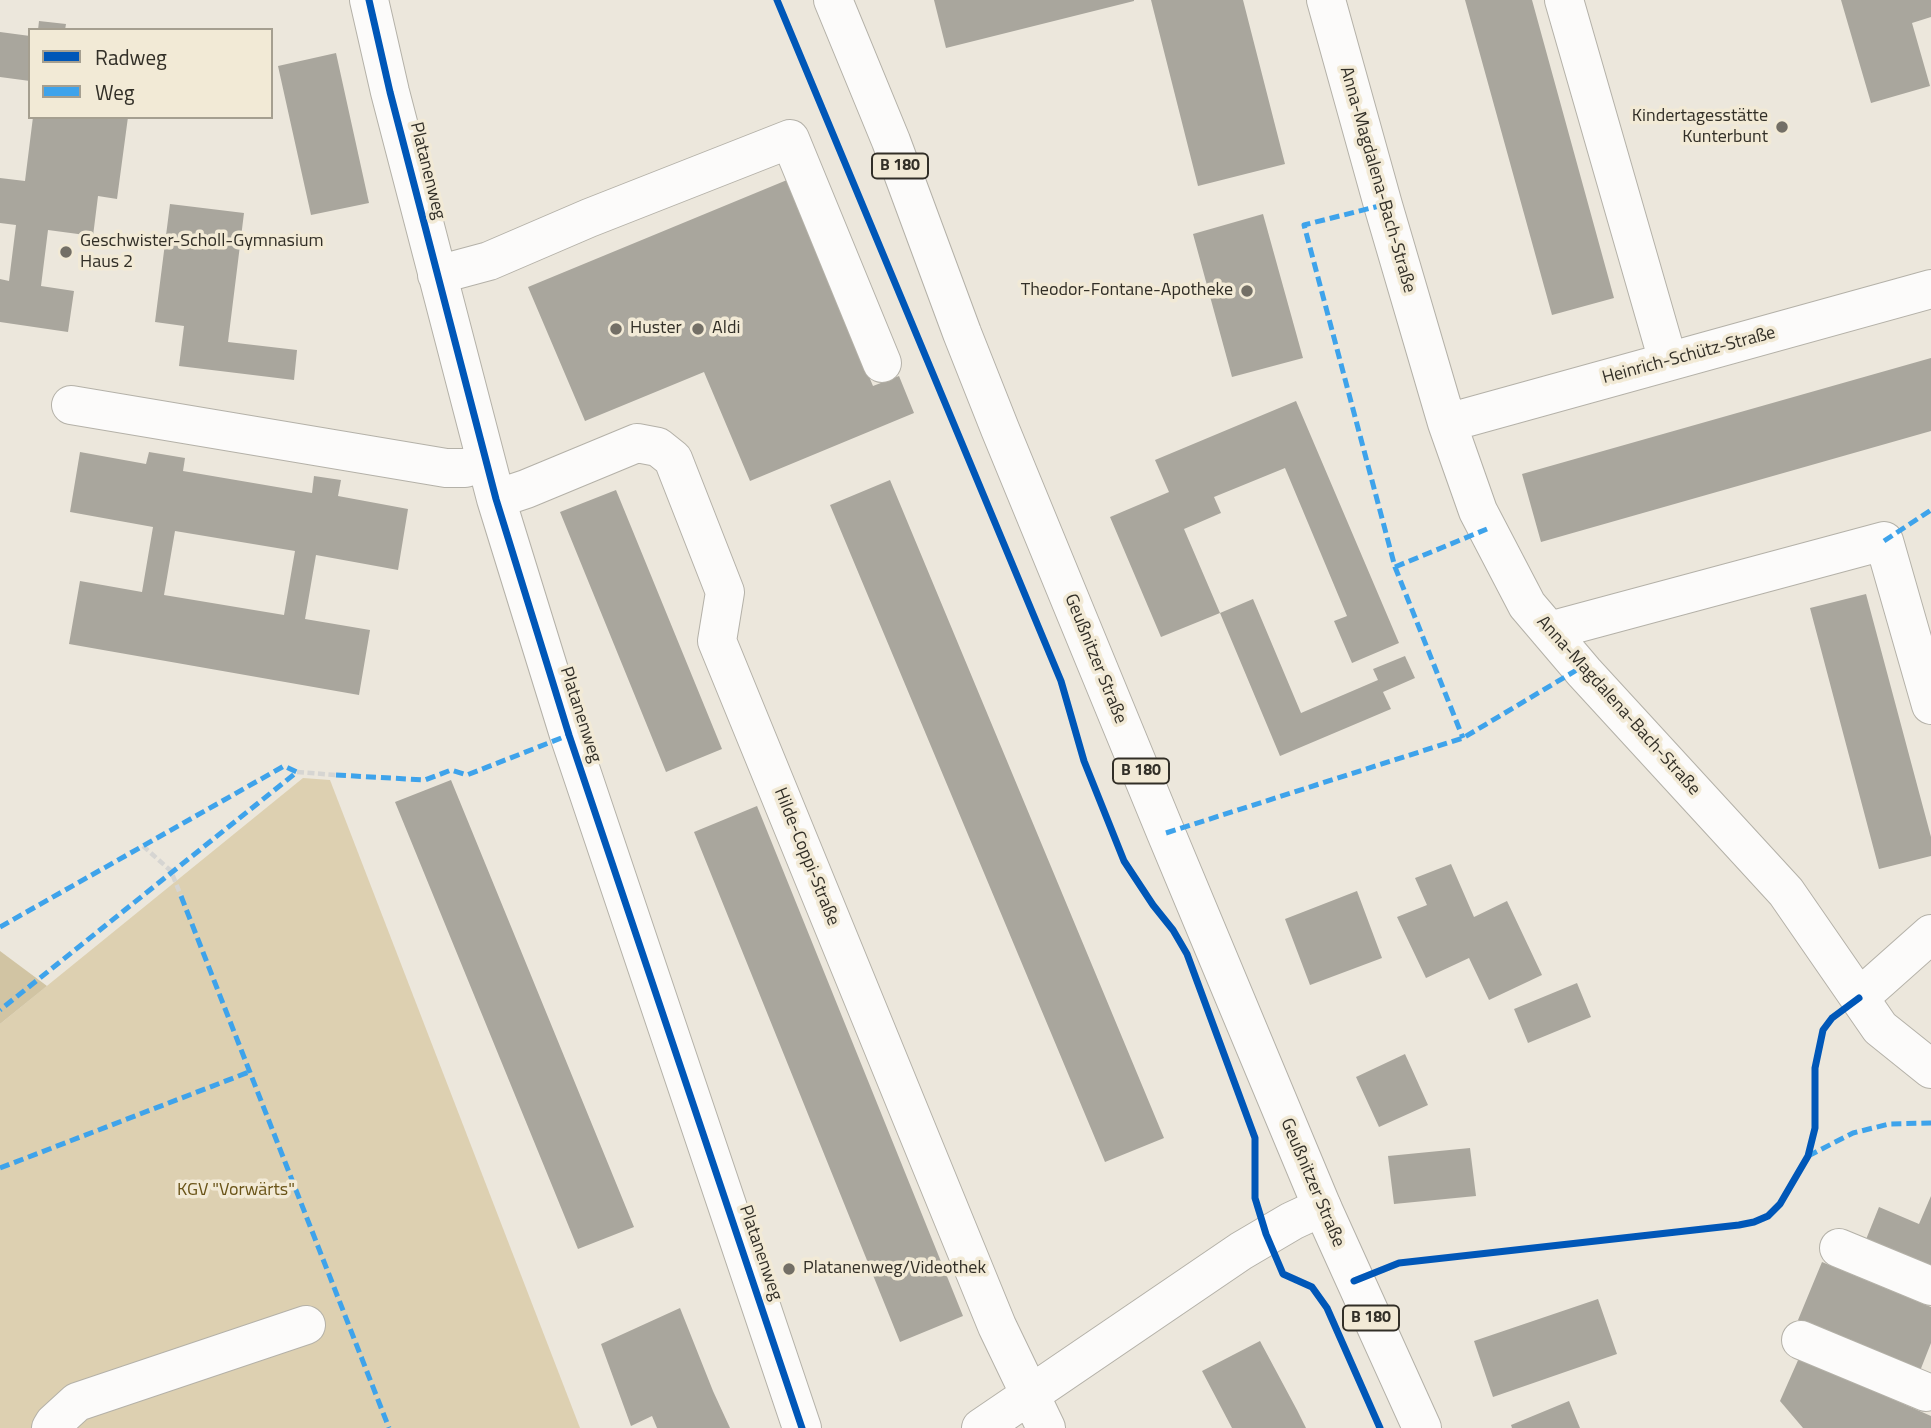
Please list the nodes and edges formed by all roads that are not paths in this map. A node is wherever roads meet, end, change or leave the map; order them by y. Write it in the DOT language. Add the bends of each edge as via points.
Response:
graph roads {
  1 [pos="369,0"];
  2 [pos="833,0"];
  3 [pos="1326,0"];
  4 [pos="1564,0"];
  5 [pos="437,275"];
  6 [pos="1931,289"];
  7 [pos="1668,362"];
  8 [pos="883,363"];
  9 [pos="71,405"];
  10 [pos="1447,423"];
  11 [pos="486,463"];
  12 [pos="496,499"];
  13 [pos="1549,631"];
  14 [pos="1931,705"];
  15 [pos="1931,934"];
  16 [pos="1859,998"];
  17 [pos="1931,1069"];
  18 [pos="1322,1207"];
  19 [pos="1839,1248"];
  20 [pos="1931,1286"];
  21 [pos="306,1325"];
  22 [pos="1801,1340"];
  23 [pos="1929,1389"];
  24 [pos="1029,1394"];
  25 [pos="51,1428"];
  26 [pos="802,1428"];
  27 [pos="981,1428"];
  28 [pos="1046,1428"];
  29 [pos="1422,1428"];
  1 -- 5 [label="street, Platanenweg"];
  2 -- 18 [label="street, Geußnitzer Straße / B 180" via="1000,429"];
  3 -- 10 [label="street, Anna-Magdalena-Bach-Straße"];
  4 -- 7 [label="street"];
  5 -- 8 [label="street" via="489,261 790,139"];
  5 -- 11 [label="street, Platanenweg"];
  6 -- 7 [label="street, Heinrich-Schütz-Straße"];
  7 -- 10 [label="street, Heinrich-Schütz-Straße"];
  9 -- 11 [label="street" via="446,468"];
  10 -- 13 [label="street, Anna-Magdalena-Bach-Straße" via="1478,511 1527,604"];
  11 -- 12 [label="street, Platanenweg"];
  12 -- 24 [label="street, Hilde-Coppi-Straße" via="637,443 658,447 673,459 725,592 717,641 997,1326"];
  12 -- 26 [label="street, Platanenweg" via="573,747"];
  13 -- 14 [label="street" via="1884,541"];
  13 -- 16 [label="street, Anna-Magdalena-Bach-Straße" via="1786,892"];
  15 -- 16 [label="street"];
  16 -- 17 [label="street, Anna-Magdalena-Bach-Straße" via="1880,1028"];
  18 -- 24 [label="street" via="1258,1240"];
  18 -- 29 [label="street, Geußnitzer Straße / B 180"];
  19 -- 20 [label="street"];
  21 -- 25 [label="street" via="77,1402"];
  22 -- 23 [label="street"];
  24 -- 27 [label="street"];
  24 -- 28 [label="street, Hilde-Coppi-Straße"];
}
